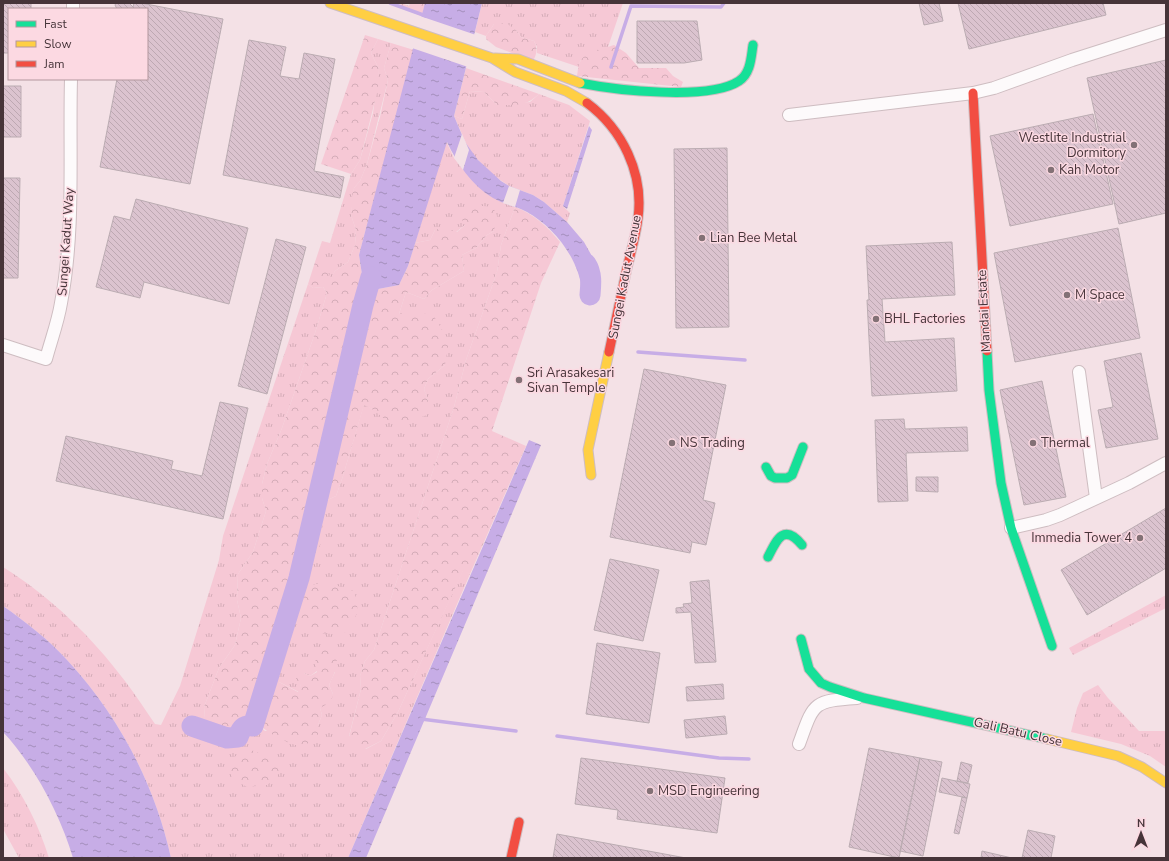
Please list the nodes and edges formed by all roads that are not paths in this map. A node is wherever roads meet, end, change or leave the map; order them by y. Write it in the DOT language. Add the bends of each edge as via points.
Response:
graph roads {
  1 [pos="330,3"];
  2 [pos="1166,30"];
  3 [pos="753,45"];
  4 [pos="492,58"];
  5 [pos="71,80"];
  6 [pos="972,93"];
  7 [pos="789,115"];
  8 [pos="3,345"];
  9 [pos="1079,372"];
  10 [pos="802,447"];
  11 [pos="1166,463"];
  12 [pos="766,467"];
  13 [pos="591,475"];
  14 [pos="1096,498"];
  15 [pos="1011,528"];
  16 [pos="802,546"];
  17 [pos="768,557"];
  18 [pos="801,638"];
  19 [pos="1052,646"];
  20 [pos="864,698"];
  21 [pos="798,744"];
  22 [pos="1166,784"];
  23 [pos="519,822"];
  24 [pos="511,858"];
  1 -- 4 [label="street, Sungei Kadut Avenue"];
  2 -- 6 [label="street" via="994,88"];
  3 -- 4 [label="street, Sungei Kadut Avenue" via="747,73 738,81 701,91 614,89 580,83 518,59"];
  4 -- 13 [label="street, Sungei Kadut Avenue" via="514,71 573,94 592,107 602,115 618,136 634,170 638,217 588,450"];
  5 -- 8 [label="street, Sungei Kadut Way" via="70,218 61,304 46,359"];
  6 -- 7 [label="street"];
  6 -- 15 [label="street, Mandai Estate" via="989,390 1000,483"];
  9 -- 14 [label="street"];
  10 -- 12 [label="street" via="792,475 787,478 771,476"];
  11 -- 14 [label="street"];
  14 -- 15 [label="street" via="1046,520"];
  15 -- 19 [label="street, Mandai Estate"];
  16 -- 17 [label="street" via="794,536 783,535 778,538"];
  18 -- 20 [label="street, Gali Batu Close" via="809,669 821,683"];
  20 -- 21 [label="street, Gali Batu Close" via="832,700 819,704 810,713"];
  20 -- 22 [label="street, Gali Batu Close" via="1118,756 1142,767"];
  23 -- 24 [label="street"];
}
